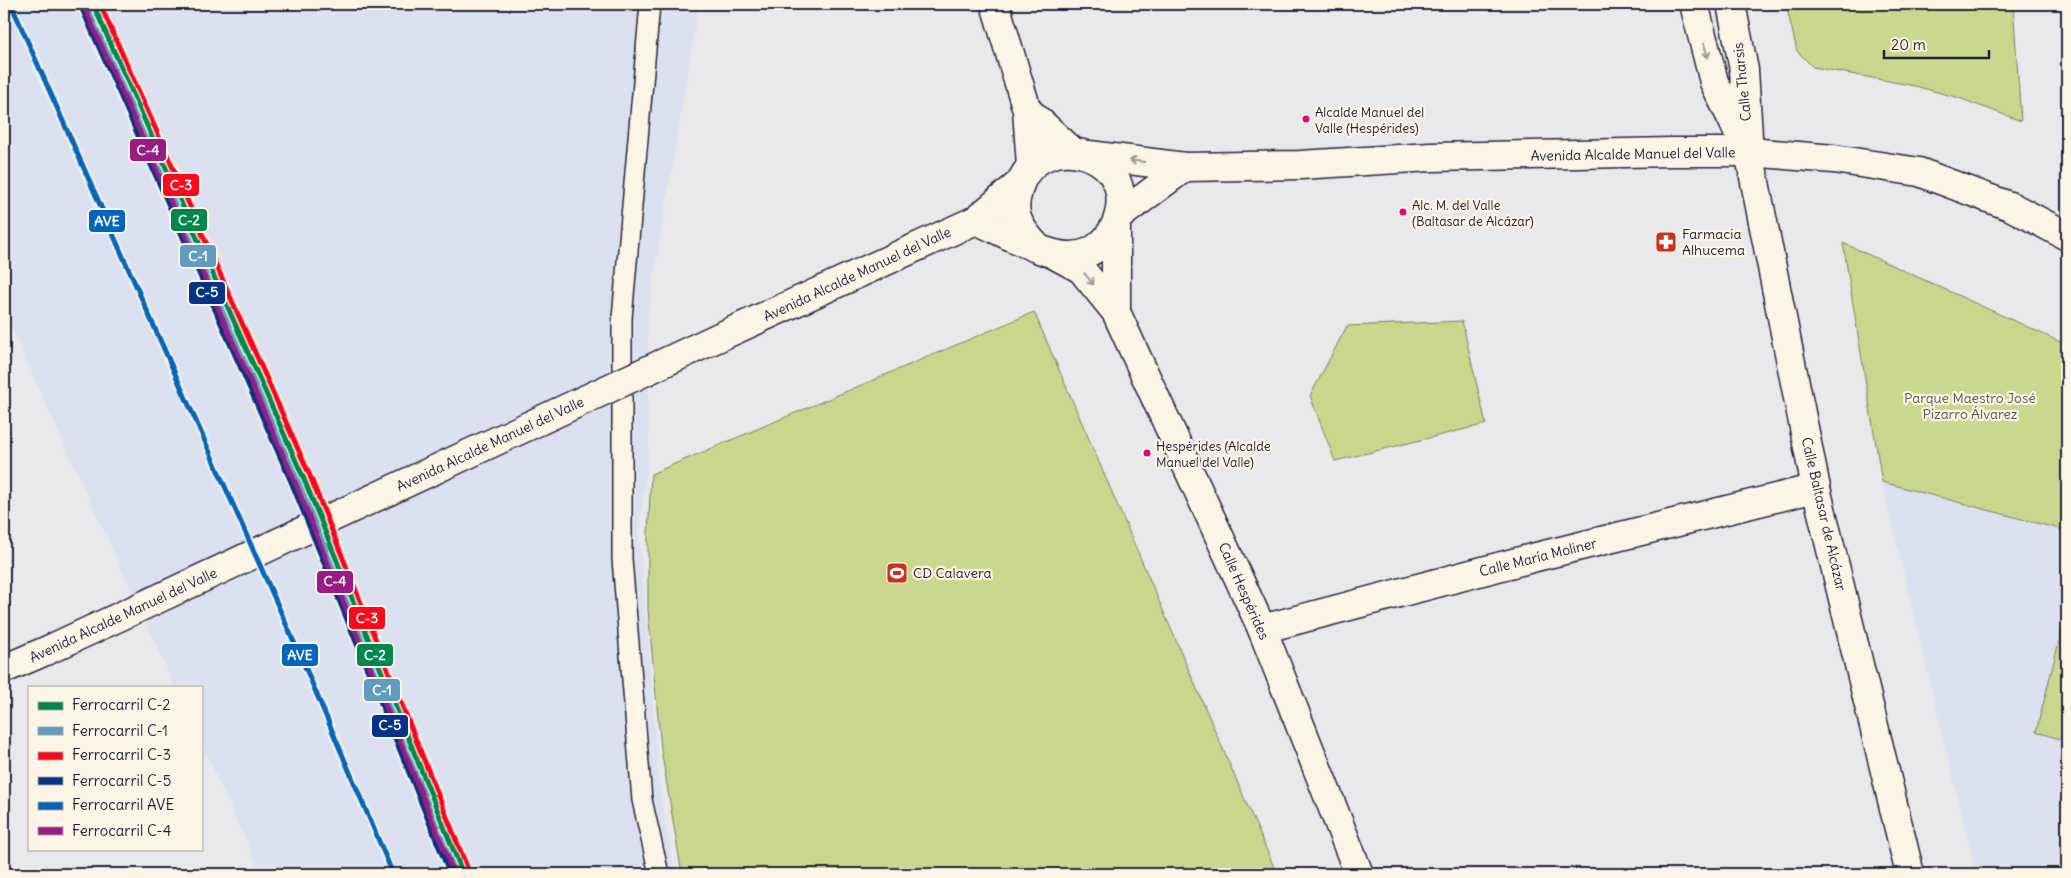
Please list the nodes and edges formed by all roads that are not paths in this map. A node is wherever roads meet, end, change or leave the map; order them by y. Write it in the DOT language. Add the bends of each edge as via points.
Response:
graph roads {
  1 [pos="650,4"];
  2 [pos="996,4"];
  3 [pos="1694,4"];
  4 [pos="1731,4"];
  5 [pos="1027,110"];
  6 [pos="1748,152"];
  7 [pos="1081,153"];
  8 [pos="1185,167"];
  9 [pos="1025,175"];
  10 [pos="976,220"];
  11 [pos="1117,222"];
  12 [pos="2067,236"];
  13 [pos="1046,252"];
  14 [pos="1116,312"];
  15 [pos="1816,488"];
  16 [pos="1262,628"];
  17 [pos="4,669"];
  18 [pos="658,874"];
  19 [pos="1359,874"];
  20 [pos="1910,874"];
  1 -- 18 [label="lane" via="622,318 622,559 642,800"];
  2 -- 5 [label="main road"];
  3 -- 6 [label="main road, Calle Tharsis, one-way" via="1714,82"];
  4 -- 6 [label="main road, Calle Tharsis" via="1744,70"];
  5 -- 7 [label="main road"];
  5 -- 9 [label="main road"];
  6 -- 8 [label="main road, Avenida Alcalde Manuel del Valle" via="1431,157 1300,165"];
  6 -- 12 [label="main road, Avenida Alcalde Manuel del Valle" via="1834,159 1919,172 2012,207"];
  6 -- 15 [label="main road, Calle Baltasar de Alcázar"];
  8 -- 7 [label="main road, Avenida Alcalde Manuel del Valle, one-way"];
  7 -- 9 [label="main road" via="1056,152 1041,159"];
  7 -- 11 [label="main road" via="1103,164 1114,176 1120,193 1121,211"];
  8 -- 11 [label="main road"];
  9 -- 10 [label="main road, Avenida Alcalde Manuel del Valle"];
  9 -- 13 [label="main road" via="1015,201 1017,219 1026,235"];
  10 -- 13 [label="main road"];
  10 -- 17 [label="main road, Avenida Alcalde Manuel del Valle, bridge"];
  11 -- 13 [label="main road" via="1105,242 1090,253 1073,256"];
  11 -- 14 [label="main road, Calle Hespérides"];
  13 -- 14 [label="main road, Calle Hespérides, one-way" via="1081,270"];
  14 -- 16 [label="main road, Calle Hespérides"];
  15 -- 16 [label="main road, Calle María Moliner"];
  15 -- 20 [label="main road, Calle Baltasar de Alcázar"];
  16 -- 19 [label="main road, Calle Hespérides"];
}
